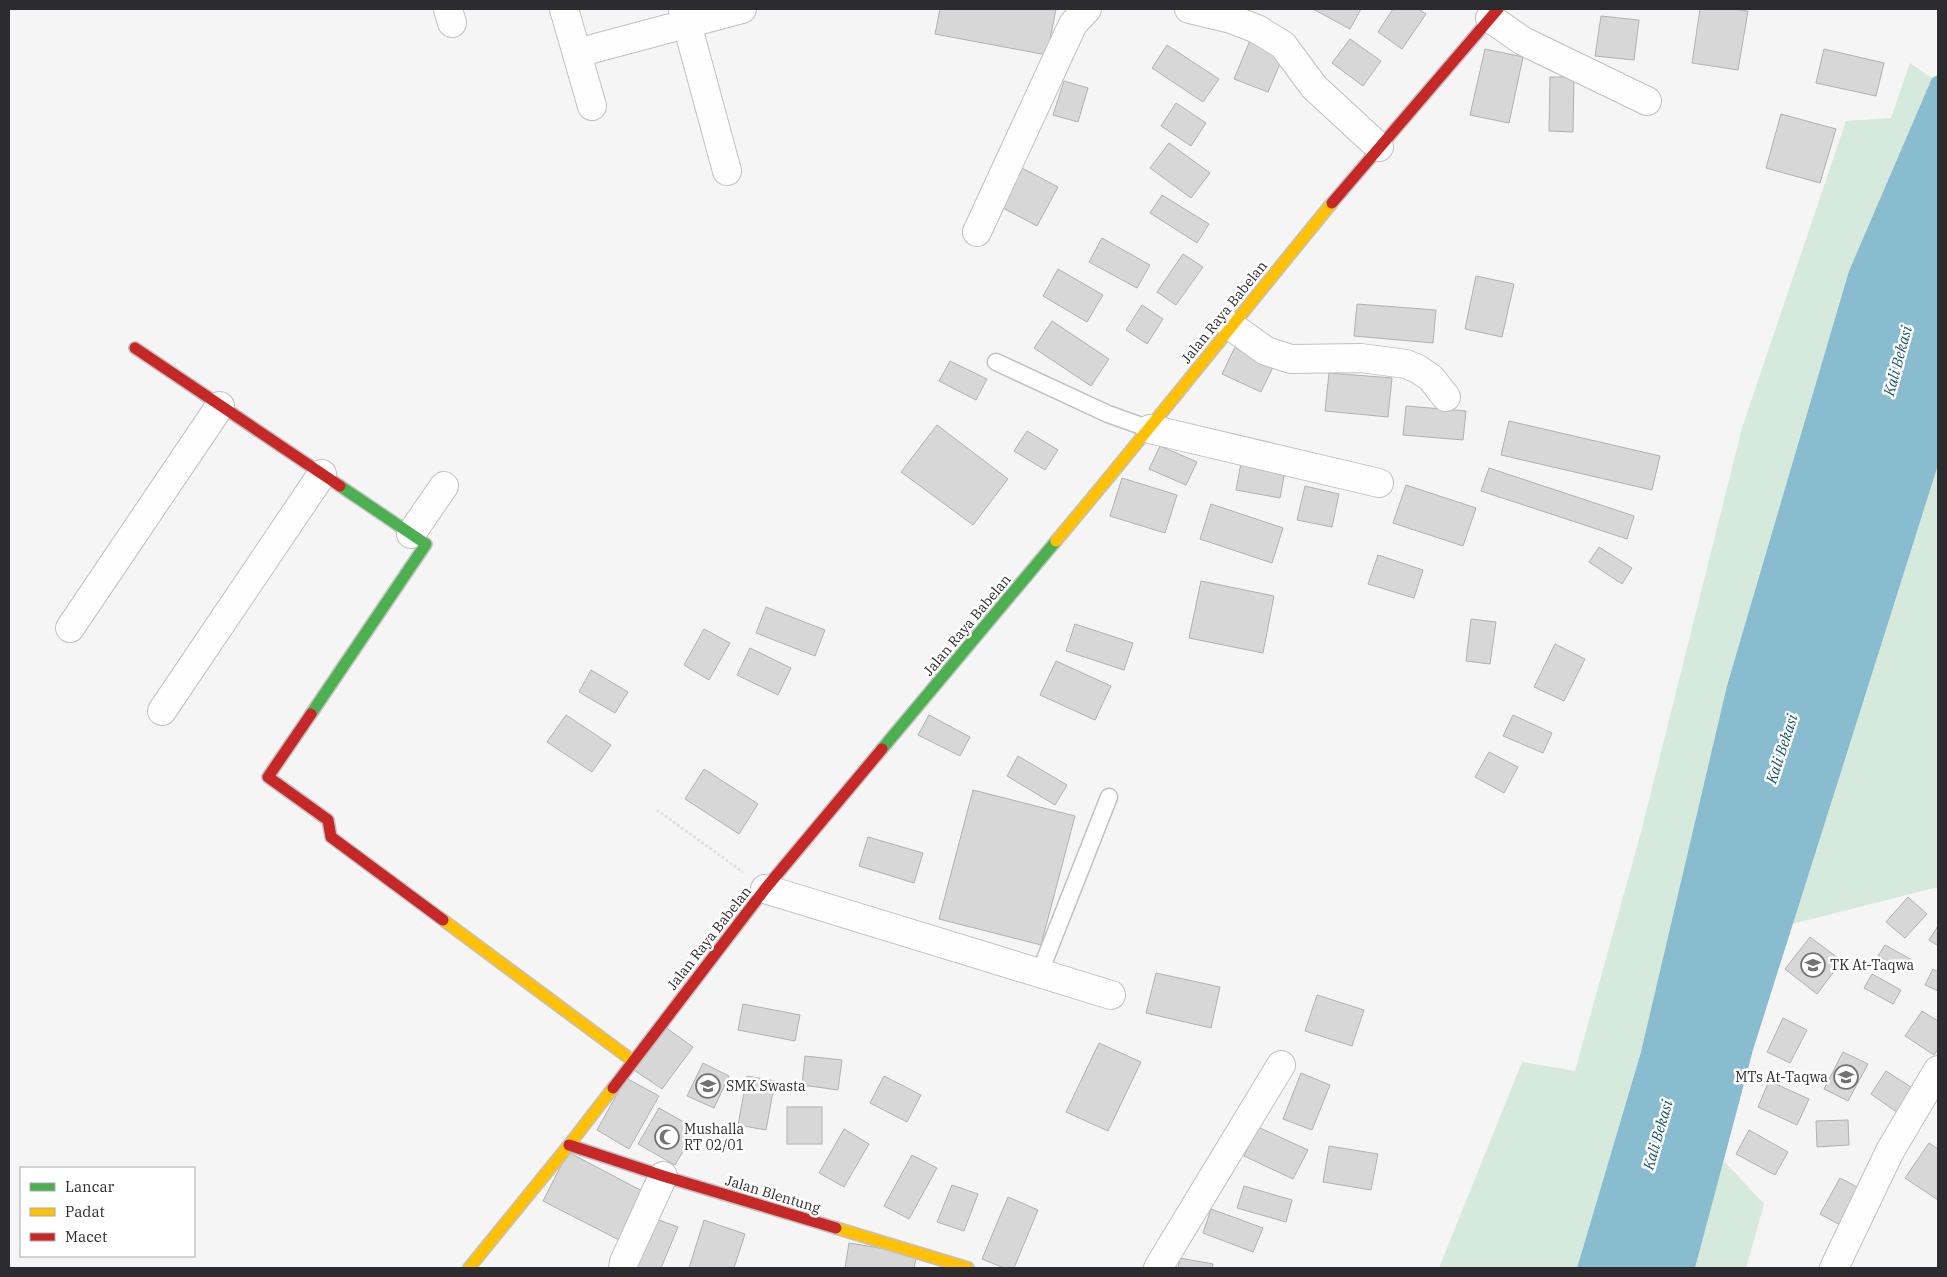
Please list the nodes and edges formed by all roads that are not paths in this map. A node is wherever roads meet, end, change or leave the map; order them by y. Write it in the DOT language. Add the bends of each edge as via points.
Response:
graph roads {
  1 [pos="564,9"];
  2 [pos="742,9"];
  3 [pos="1087,9"];
  4 [pos="1189,9"];
  5 [pos="1494,14"];
  6 [pos="685,16"];
  7 [pos="1252,19"];
  8 [pos="577,53"];
  9 [pos="1647,101"];
  10 [pos="592,106"];
  11 [pos="1379,147"];
  12 [pos="727,171"];
  13 [pos="977,232"];
  14 [pos="1231,326"];
  15 [pos="135,348"];
  16 [pos="996,362"];
  17 [pos="1446,397"];
  18 [pos="220,406"];
  19 [pos="1150,429"];
  20 [pos="322,474"];
  21 [pos="1379,483"];
  22 [pos="444,486"];
  23 [pos="411,534"];
  24 [pos="70,628"];
  25 [pos="162,711"];
  26 [pos="1109,796"];
  27 [pos="765,889"];
  28 [pos="1040,972"];
  29 [pos="1111,995"];
  30 [pos="633,1061"];
  31 [pos="1281,1065"];
  32 [pos="1938,1070"];
  33 [pos="569,1145"];
  34 [pos="663,1176"];
  35 [pos="469,1268"];
  36 [pos="623,1268"];
  37 [pos="968,1268"];
  38 [pos="1158,1268"];
  39 [pos="1834,1268"];
  1 -- 8 [label="street"];
  2 -- 6 [label="street"];
  3 -- 13 [label="street" via="1073,24"];
  4 -- 7 [label="street" via="1231,19"];
  5 -- 9 [label="street" via="1523,41"];
  5 -- 11 [label="main road, Jalan Raya Babelan"];
  6 -- 8 [label="street"];
  6 -- 12 [label="street"];
  7 -- 11 [label="street" via="1283,46 1314,86"];
  8 -- 10 [label="street"];
  11 -- 14 [label="main road, Jalan Raya Babelan"];
  14 -- 17 [label="street" via="1266,351 1291,359 1361,358 1406,364 1431,378"];
  14 -- 19 [label="main road, Jalan Raya Babelan"];
  15 -- 18 [label="main road"];
  16 -- 19 [label="lane" via="1108,414"];
  18 -- 20 [label="main road"];
  18 -- 24 [label="street"];
  19 -- 21 [label="street"];
  19 -- 27 [label="main road, Jalan Raya Babelan"];
  20 -- 23 [label="main road"];
  20 -- 25 [label="street"];
  22 -- 23 [label="street"];
  23 -- 30 [label="main road" via="426,544 268,777 328,820 332,837"];
  26 -- 28 [label="lane"];
  27 -- 28 [label="street"];
  27 -- 30 [label="main road, Jalan Raya Babelan"];
  28 -- 29 [label="street"];
  30 -- 33 [label="main road, Jalan Raya Babelan"];
  31 -- 38 [label="street"];
  32 -- 39 [label="street" via="1890,1151"];
  33 -- 34 [label="main road, Jalan Blentung"];
  33 -- 35 [label="main road, Jalan Raya Babelan"];
  34 -- 36 [label="street"];
  34 -- 37 [label="main road, Jalan Blentung"];
}
